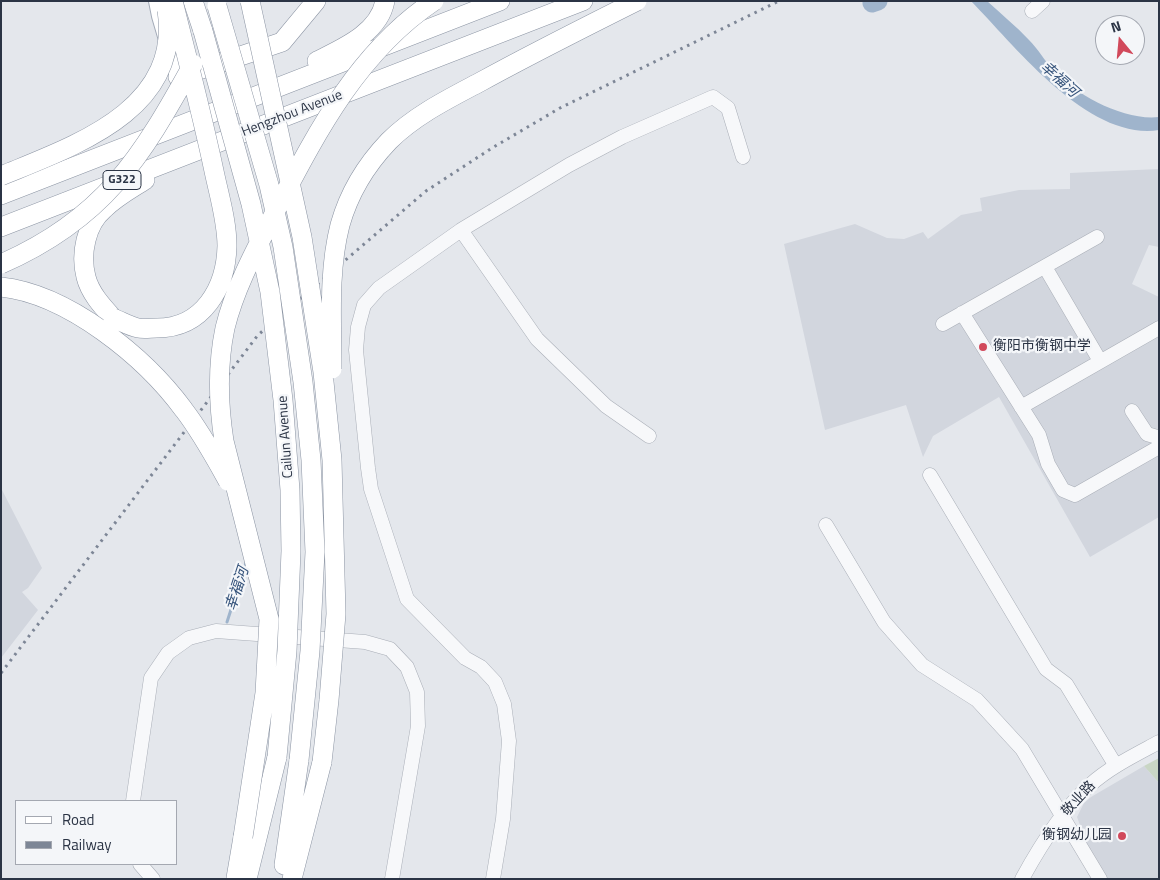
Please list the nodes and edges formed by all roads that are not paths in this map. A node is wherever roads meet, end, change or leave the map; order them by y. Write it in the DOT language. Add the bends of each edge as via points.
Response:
graph roads {
  1 [pos="157,1"];
  2 [pos="166,1"];
  3 [pos="173,1"];
  4 [pos="193,1"];
  5 [pos="250,1"];
  6 [pos="316,1"];
  7 [pos="385,1"];
  8 [pos="434,1"];
  9 [pos="500,1"];
  10 [pos="583,1"];
  11 [pos="637,1"];
  12 [pos="1043,1"];
  13 [pos="218,3"];
  14 [pos="1032,11"];
  15 [pos="178,77"];
  16 [pos="234,104"];
  17 [pos="182,157"];
  18 [pos="743,157"];
  19 [pos="1,176"];
  20 [pos="1,195"];
  21 [pos="1,227"];
  22 [pos="461,230"];
  23 [pos="1097,238"];
  24 [pos="1,264"];
  25 [pos="1045,267"];
  26 [pos="1,288"];
  27 [pos="962,313"];
  28 [pos="943,324"];
  29 [pos="1159,328"];
  30 [pos="1100,361"];
  31 [pos="1021,407"];
  32 [pos="1132,411"];
  33 [pos="649,436"];
  34 [pos="1154,447"];
  35 [pos="332,460"];
  36 [pos="930,475"];
  37 [pos="245,520"];
  38 [pos="826,525"];
  39 [pos="1159,742"];
  40 [pos="1116,766"];
  41 [pos="269,792"];
  42 [pos="133,800"];
  43 [pos="1063,816"];
  44 [pos="290,836"];
  45 [pos="298,861"];
  46 [pos="141,865"];
  47 [pos="153,879"];
  48 [pos="236,879"];
  49 [pos="247,879"];
  50 [pos="281,879"];
  51 [pos="292,879"];
  52 [pos="304,879"];
  53 [pos="392,879"];
  54 [pos="493,879"];
  55 [pos="1022,879"];
  56 [pos="1100,879"];
  1 -- 15 [label="main road"];
  2 -- 19 [label="highway, bridge" via="166,55 154,84 137,105 84,139"];
  3 -- 17 [label="highway, bridge" via="223,212 227,244 225,268 220,288 206,308 186,322 165,328 139,328 113,318 97,299 86,277 84,252 89,230 108,205"];
  4 -- 41 [label="highway, Cailun Avenue, bridge" via="251,204 270,292 283,400 290,490 288,651 277,757"];
  5 -- 35 [label="highway, bridge" via="302,237 323,372"];
  6 -- 15 [label="highway" via="282,42"];
  7 -- 16 [label="highway" via="374,22 359,39"];
  8 -- 37 [label="highway, bridge" via="392,34 338,99 318,130 239,288 226,327 218,390 224,441"];
  9 -- 16 [label="highway"];
  10 -- 17 [label="highway, Hengzhou Avenue / G322"];
  11 -- 35 [label="highway, bridge" via="450,98 391,140 369,164 352,192 335,253 332,283"];
  12 -- 14 [label="street"];
  13 -- 24 [label="highway, bridge" via="218,18 164,116 130,168 99,202 65,230"];
  13 -- 44 [label="highway, Cailun Avenue, bridge" via="283,247 311,460 315,552 310,652"];
  16 -- 20 [label="highway, G322"];
  17 -- 21 [label="highway, Hengzhou Avenue / G322"];
  18 -- 22 [label="street" via="728,108 713,97 615,141"];
  22 -- 33 [label="street" via="537,339 606,406"];
  22 -- 54 [label="street" via="379,288 364,305 356,350 371,489 406,599 465,658 481,667 495,682 504,704 509,741 503,819"];
  23 -- 25 [label="street"];
  25 -- 27 [label="street"];
  25 -- 30 [label="street"];
  26 -- 37 [label="highway, bridge" via="45,298 71,312 152,373 209,446"];
  27 -- 28 [label="street"];
  27 -- 31 [label="street"];
  29 -- 30 [label="street"];
  30 -- 31 [label="street"];
  31 -- 34 [label="street" via="1039,435 1048,464 1063,490 1070,494 1075,495"];
  32 -- 34 [label="street"];
  35 -- 45 [label="highway, bridge" via="336,614 330,700 322,762"];
  36 -- 40 [label="street" via="1046,669 1066,684"];
  37 -- 48 [label="highway, bridge" via="269,619 265,693"];
  38 -- 43 [label="street" via="884,622 922,665 977,700 1022,748"];
  39 -- 40 [label="street, 敬业路"];
  40 -- 43 [label="street, 敬业路" via="1089,785"];
  41 -- 48 [label="highway"];
  41 -- 49 [label="highway, Cailun Avenue"];
  42 -- 53 [label="street" via="151,678 168,653 189,638 216,631 365,642 390,649 407,667 417,692 418,726"];
  43 -- 55 [label="street, 敬业路"];
  43 -- 56 [label="street"];
  44 -- 45 [label="street"];
  44 -- 50 [label="highway, Cailun Avenue"];
  45 -- 51 [label="highway"];
  45 -- 52 [label="street"];
  46 -- 47 [label="street"];
}
